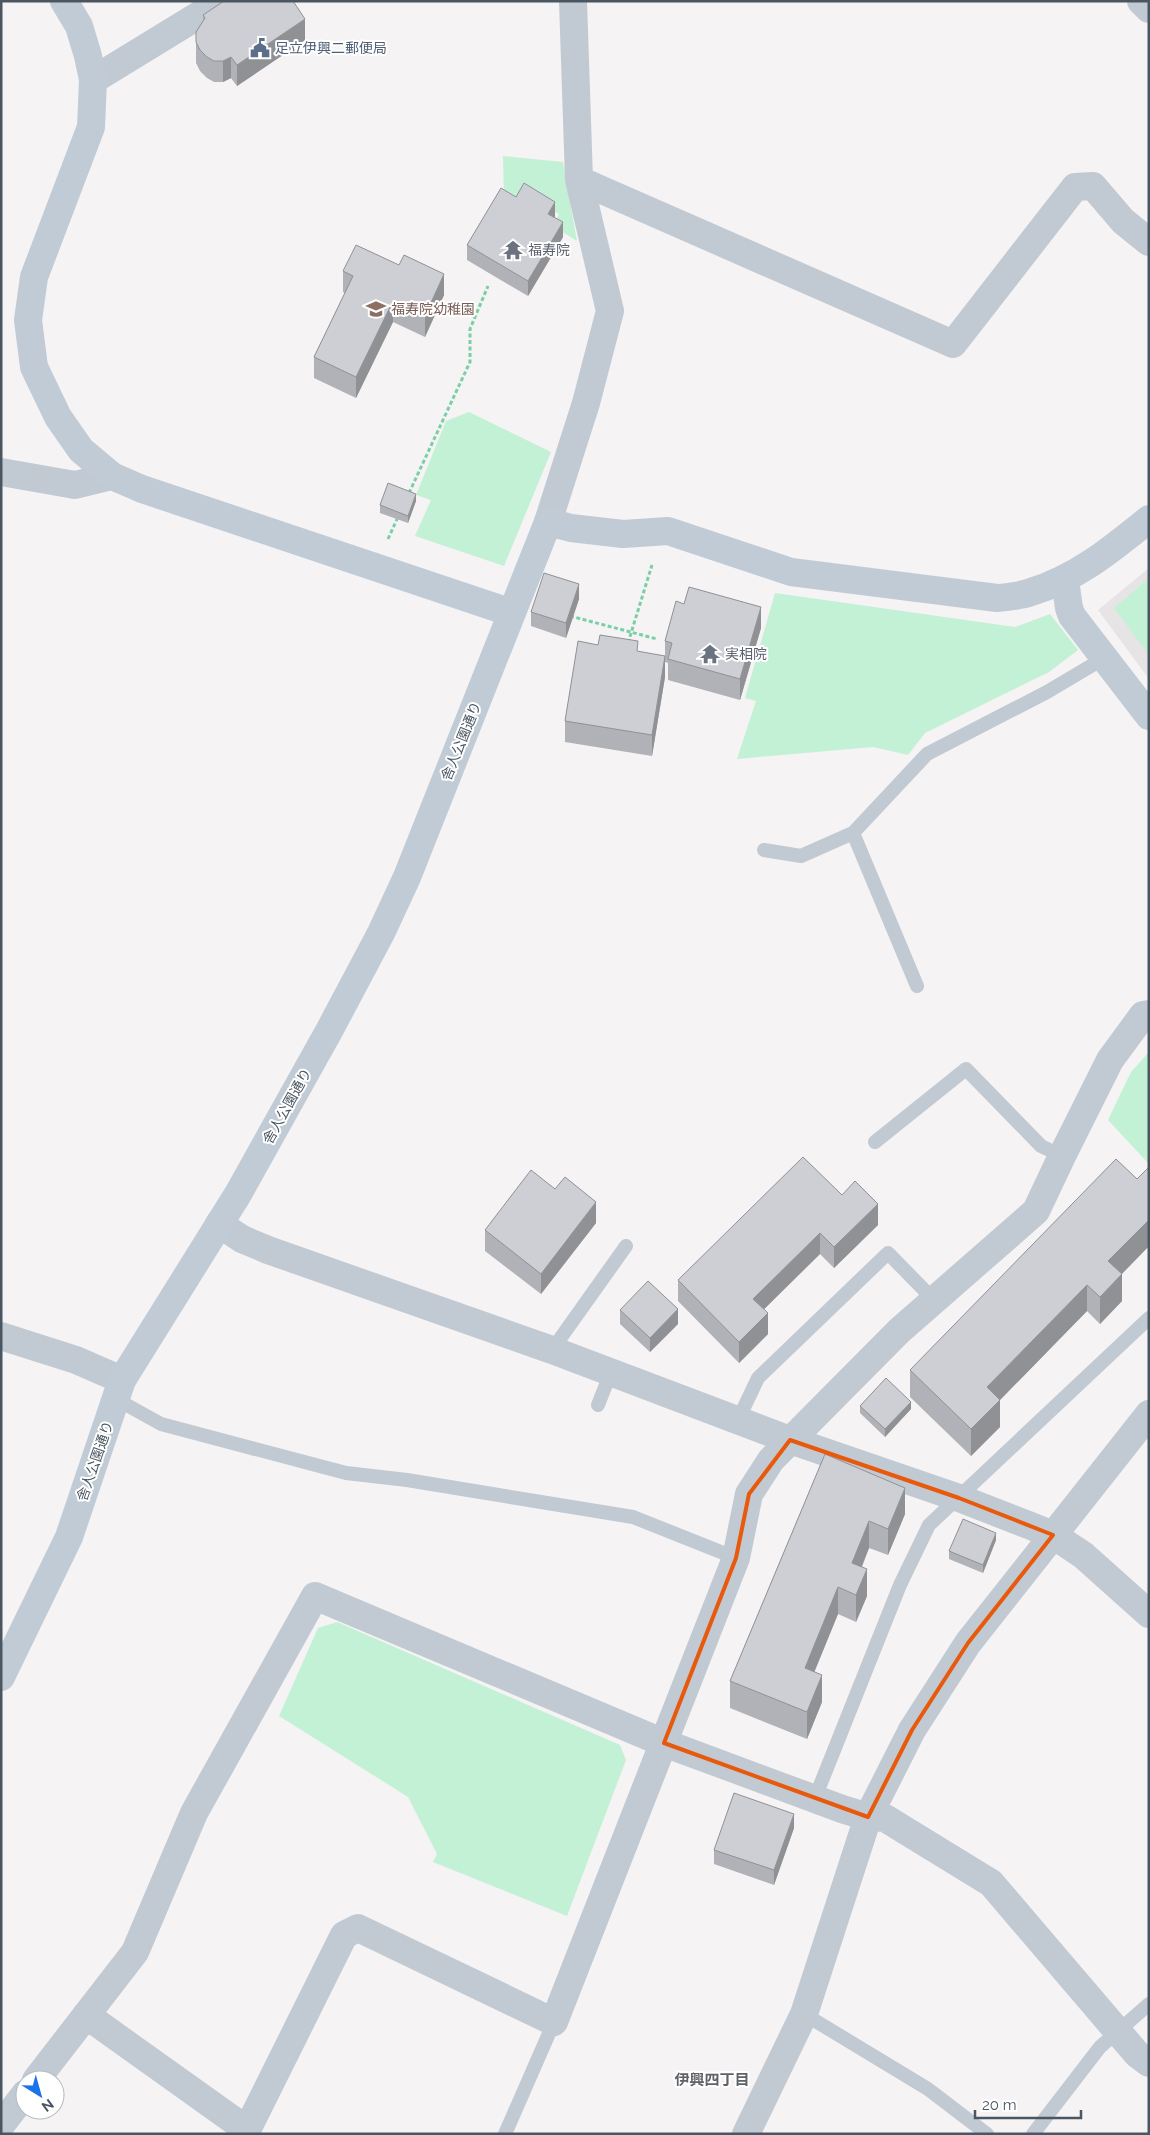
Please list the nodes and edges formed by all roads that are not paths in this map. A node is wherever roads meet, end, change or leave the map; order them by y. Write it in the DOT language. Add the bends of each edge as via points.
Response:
graph roads {
  1 [pos="64,1"];
  2 [pos="222,1"];
  3 [pos="572,1"];
  4 [pos="1141,1"];
  5 [pos="1149,9"];
  6 [pos="93,80"];
  7 [pos="579,180"];
  8 [pos="1149,242"];
  9 [pos="1,472"];
  10 [pos="112,476"];
  11 [pos="1149,519"];
  12 [pos="548,522"];
  13 [pos="1065,580"];
  14 [pos="512,613"];
  15 [pos="1106,657"];
  16 [pos="1149,716"];
  17 [pos="853,833"];
  18 [pos="764,850"];
  19 [pos="917,986"];
  20 [pos="1149,1014"];
  21 [pos="875,1142"];
  22 [pos="1062,1156"];
  23 [pos="219,1224"];
  24 [pos="626,1246"];
  25 [pos="934,1300"];
  26 [pos="1149,1318"];
  27 [pos="1,1336"];
  28 [pos="552,1350"];
  29 [pos="611,1372"];
  30 [pos="119,1389"];
  31 [pos="598,1405"];
  32 [pos="1149,1414"];
  33 [pos="738,1420"];
  34 [pos="790,1440"];
  35 [pos="959,1498"];
  36 [pos="1053,1535"];
  37 [pos="736,1558"];
  38 [pos="1149,1614"];
  39 [pos="1,1677"];
  40 [pos="664,1743"];
  41 [pos="815,1798"];
  42 [pos="868,1817"];
  43 [pos="1149,2004"];
  44 [pos="804,2014"];
  45 [pos="86,2015"];
  46 [pos="554,2022"];
  47 [pos="1118,2032"];
  48 [pos="1149,2063"];
  49 [pos="44,2070"];
  50 [pos="15,2107"];
  51 [pos="1,2125"];
  52 [pos="246,2132"];
  53 [pos="505,2134"];
  54 [pos="746,2134"];
  55 [pos="987,2134"];
  56 [pos="1033,2134"];
  1 -- 6 [label="street" via="79,26"];
  2 -- 6 [label="street"];
  3 -- 7 [label="street"];
  4 -- 5 [label="street"];
  6 -- 10 [label="street" via="91,127 34,277 28,320 34,367 58,417 81,450"];
  7 -- 8 [label="street" via="953,344 1075,187 1093,186 1124,221"];
  7 -- 12 [label="street" via="610,311 588,395"];
  9 -- 10 [label="street" via="75,485"];
  10 -- 14 [label="street" via="142,489"];
  11 -- 13 [label="street" via="1104,556"];
  12 -- 13 [label="street" via="623,534 662,531 791,572 997,598 1030,593"];
  12 -- 14 [label="street, 舎人公園通り"];
  13 -- 15 [label="street" via="1072,616"];
  14 -- 23 [label="street, 舎人公園通り" via="407,877 381,933"];
  15 -- 16 [label="street"];
  15 -- 17 [label="lane" via="1047,692 927,754"];
  17 -- 18 [label="lane" via="801,856"];
  17 -- 19 [label="lane"];
  20 -- 22 [label="street" via="1143,1015 1110,1060"];
  21 -- 22 [label="lane" via="966,1069 1041,1146"];
  22 -- 25 [label="street" via="1036,1211"];
  23 -- 28 [label="street" via="268,1250"];
  23 -- 30 [label="street, 舎人公園通り"];
  24 -- 28 [label="lane"];
  25 -- 33 [label="lane" via="888,1253 758,1378"];
  25 -- 34 [label="street"];
  26 -- 35 [label="lane"];
  27 -- 30 [label="street" via="76,1360"];
  28 -- 29 [label="street"];
  29 -- 31 [label="lane"];
  29 -- 33 [label="street"];
  30 -- 37 [label="lane" via="161,1424 346,1473 633,1517"];
  30 -- 39 [label="street, 舎人公園通り" via="69,1537"];
  32 -- 36 [label="street"];
  33 -- 34 [label="street"];
  34 -- 35 [label="street"];
  34 -- 37 [label="street" via="771,1460 749,1494"];
  35 -- 36 [label="street"];
  35 -- 41 [label="lane" via="929,1525 900,1585"];
  36 -- 38 [label="street" via="1083,1555"];
  36 -- 42 [label="street" via="968,1643 912,1730"];
  37 -- 40 [label="street"];
  40 -- 41 [label="street"];
  40 -- 45 [label="street" via="315,1596 194,1812 135,1952"];
  40 -- 46 [label="street"];
  41 -- 42 [label="street"];
  42 -- 44 [label="street"];
  42 -- 47 [label="street" via="885,1818 991,1883"];
  43 -- 47 [label="lane"];
  44 -- 54 [label="street"];
  44 -- 55 [label="lane" via="928,2089"];
  45 -- 49 [label="street"];
  45 -- 52 [label="street"];
  46 -- 52 [label="street" via="358,1928 344,1935"];
  46 -- 53 [label="lane"];
  47 -- 48 [label="street"];
  47 -- 56 [label="lane" via="1100,2047"];
  50 -- 51 [label="street"];
}
